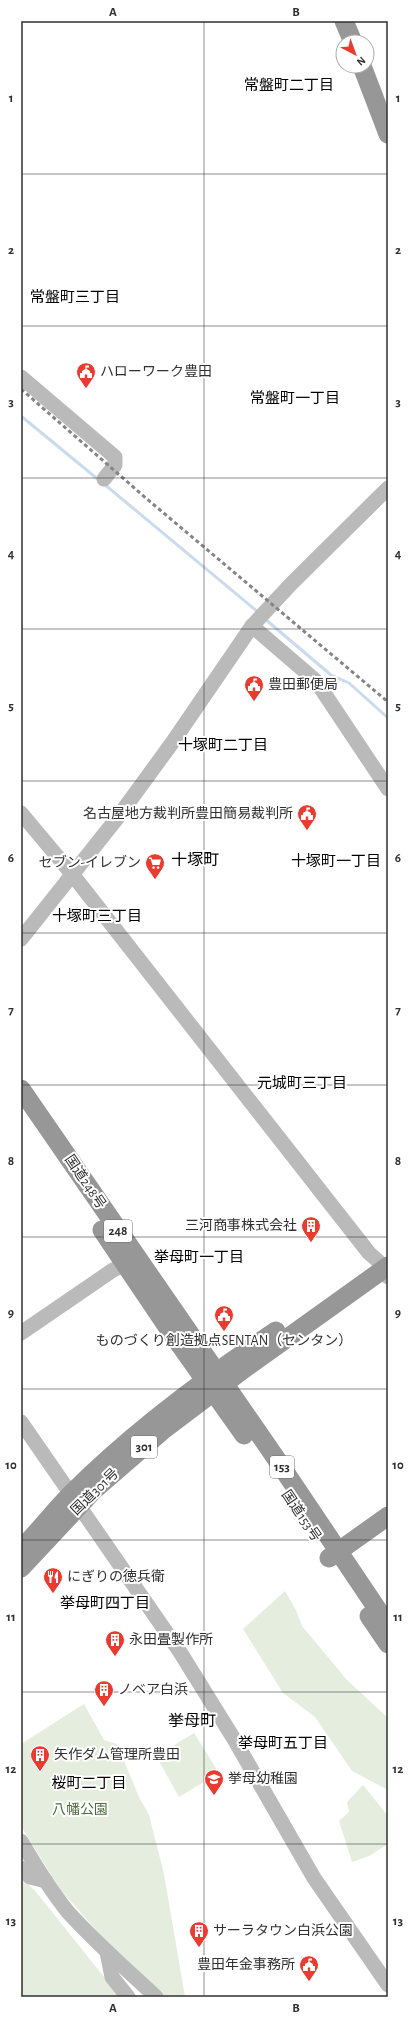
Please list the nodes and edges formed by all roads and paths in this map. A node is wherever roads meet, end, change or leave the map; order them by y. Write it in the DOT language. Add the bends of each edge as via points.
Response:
graph roads {
  1 [pos="344,21"];
  2 [pos="350,34"];
  3 [pos="365,74"];
  4 [pos="388,134"];
  5 [pos="21,377"];
  6 [pos="104,479"];
  7 [pos="388,488"];
  8 [pos="252,626"];
  9 [pos="388,789"];
  10 [pos="21,813"];
  11 [pos="72,874"];
  12 [pos="21,939"];
  13 [pos="21,1089"];
  14 [pos="21,1109"];
  15 [pos="131,1262"];
  16 [pos="385,1265"];
  17 [pos="21,1333"];
  18 [pos="214,1383"];
  19 [pos="21,1422"];
  20 [pos="76,1500"];
  21 [pos="388,1516"];
  22 [pos="21,1549"];
  23 [pos="334,1554"];
  24 [pos="21,1568"];
  25 [pos="388,1625"];
  26 [pos="388,1644"];
  27 [pos="21,1840"];
  28 [pos="21,1868"];
  29 [pos="46,1881"];
  30 [pos="107,1952"];
  31 [pos="388,1985"];
  32 [pos="128,1997"];
  33 [pos="156,1997"];
  1 -- 2 [label="highway"];
  3 -- 4 [label="highway"];
  5 -- 6 [label="street" via="115,457 115,465"];
  7 -- 8 [label="street"];
  8 -- 9 [label="street" via="316,681"];
  8 -- 11 [label="street" via="172,743"];
  10 -- 11 [label="street"];
  11 -- 12 [label="street"];
  11 -- 16 [label="street" via="364,1247"];
  13 -- 15 [label="highway, 国道248号 / 248"];
  14 -- 15 [label="highway, 国道248号 / 248"];
  15 -- 17 [label="street" via="113,1270"];
  15 -- 18 [label="highway, 国道248号 / 248"];
  16 -- 18 [label="highway"];
  18 -- 20 [label="highway, 国道301号 / 301" via="114,1455"];
  18 -- 23 [label="highway, 国道153号 / 153"];
  19 -- 20 [label="street"];
  20 -- 22 [label="highway, 国道301号 / 301"];
  20 -- 24 [label="highway, 国道301号 / 301"];
  20 -- 31 [label="street" via="180,1652 234,1739 314,1878"];
  21 -- 23 [label="highway"];
  23 -- 25 [label="highway, 国道153号 / 153"];
  23 -- 26 [label="highway, 国道153号 / 153"];
  27 -- 29 [label="street"];
  28 -- 29 [label="street" via="30,1877"];
  29 -- 30 [label="street" via="68,1911"];
  30 -- 32 [label="street" via="112,1977"];
  30 -- 33 [label="street"];
}
